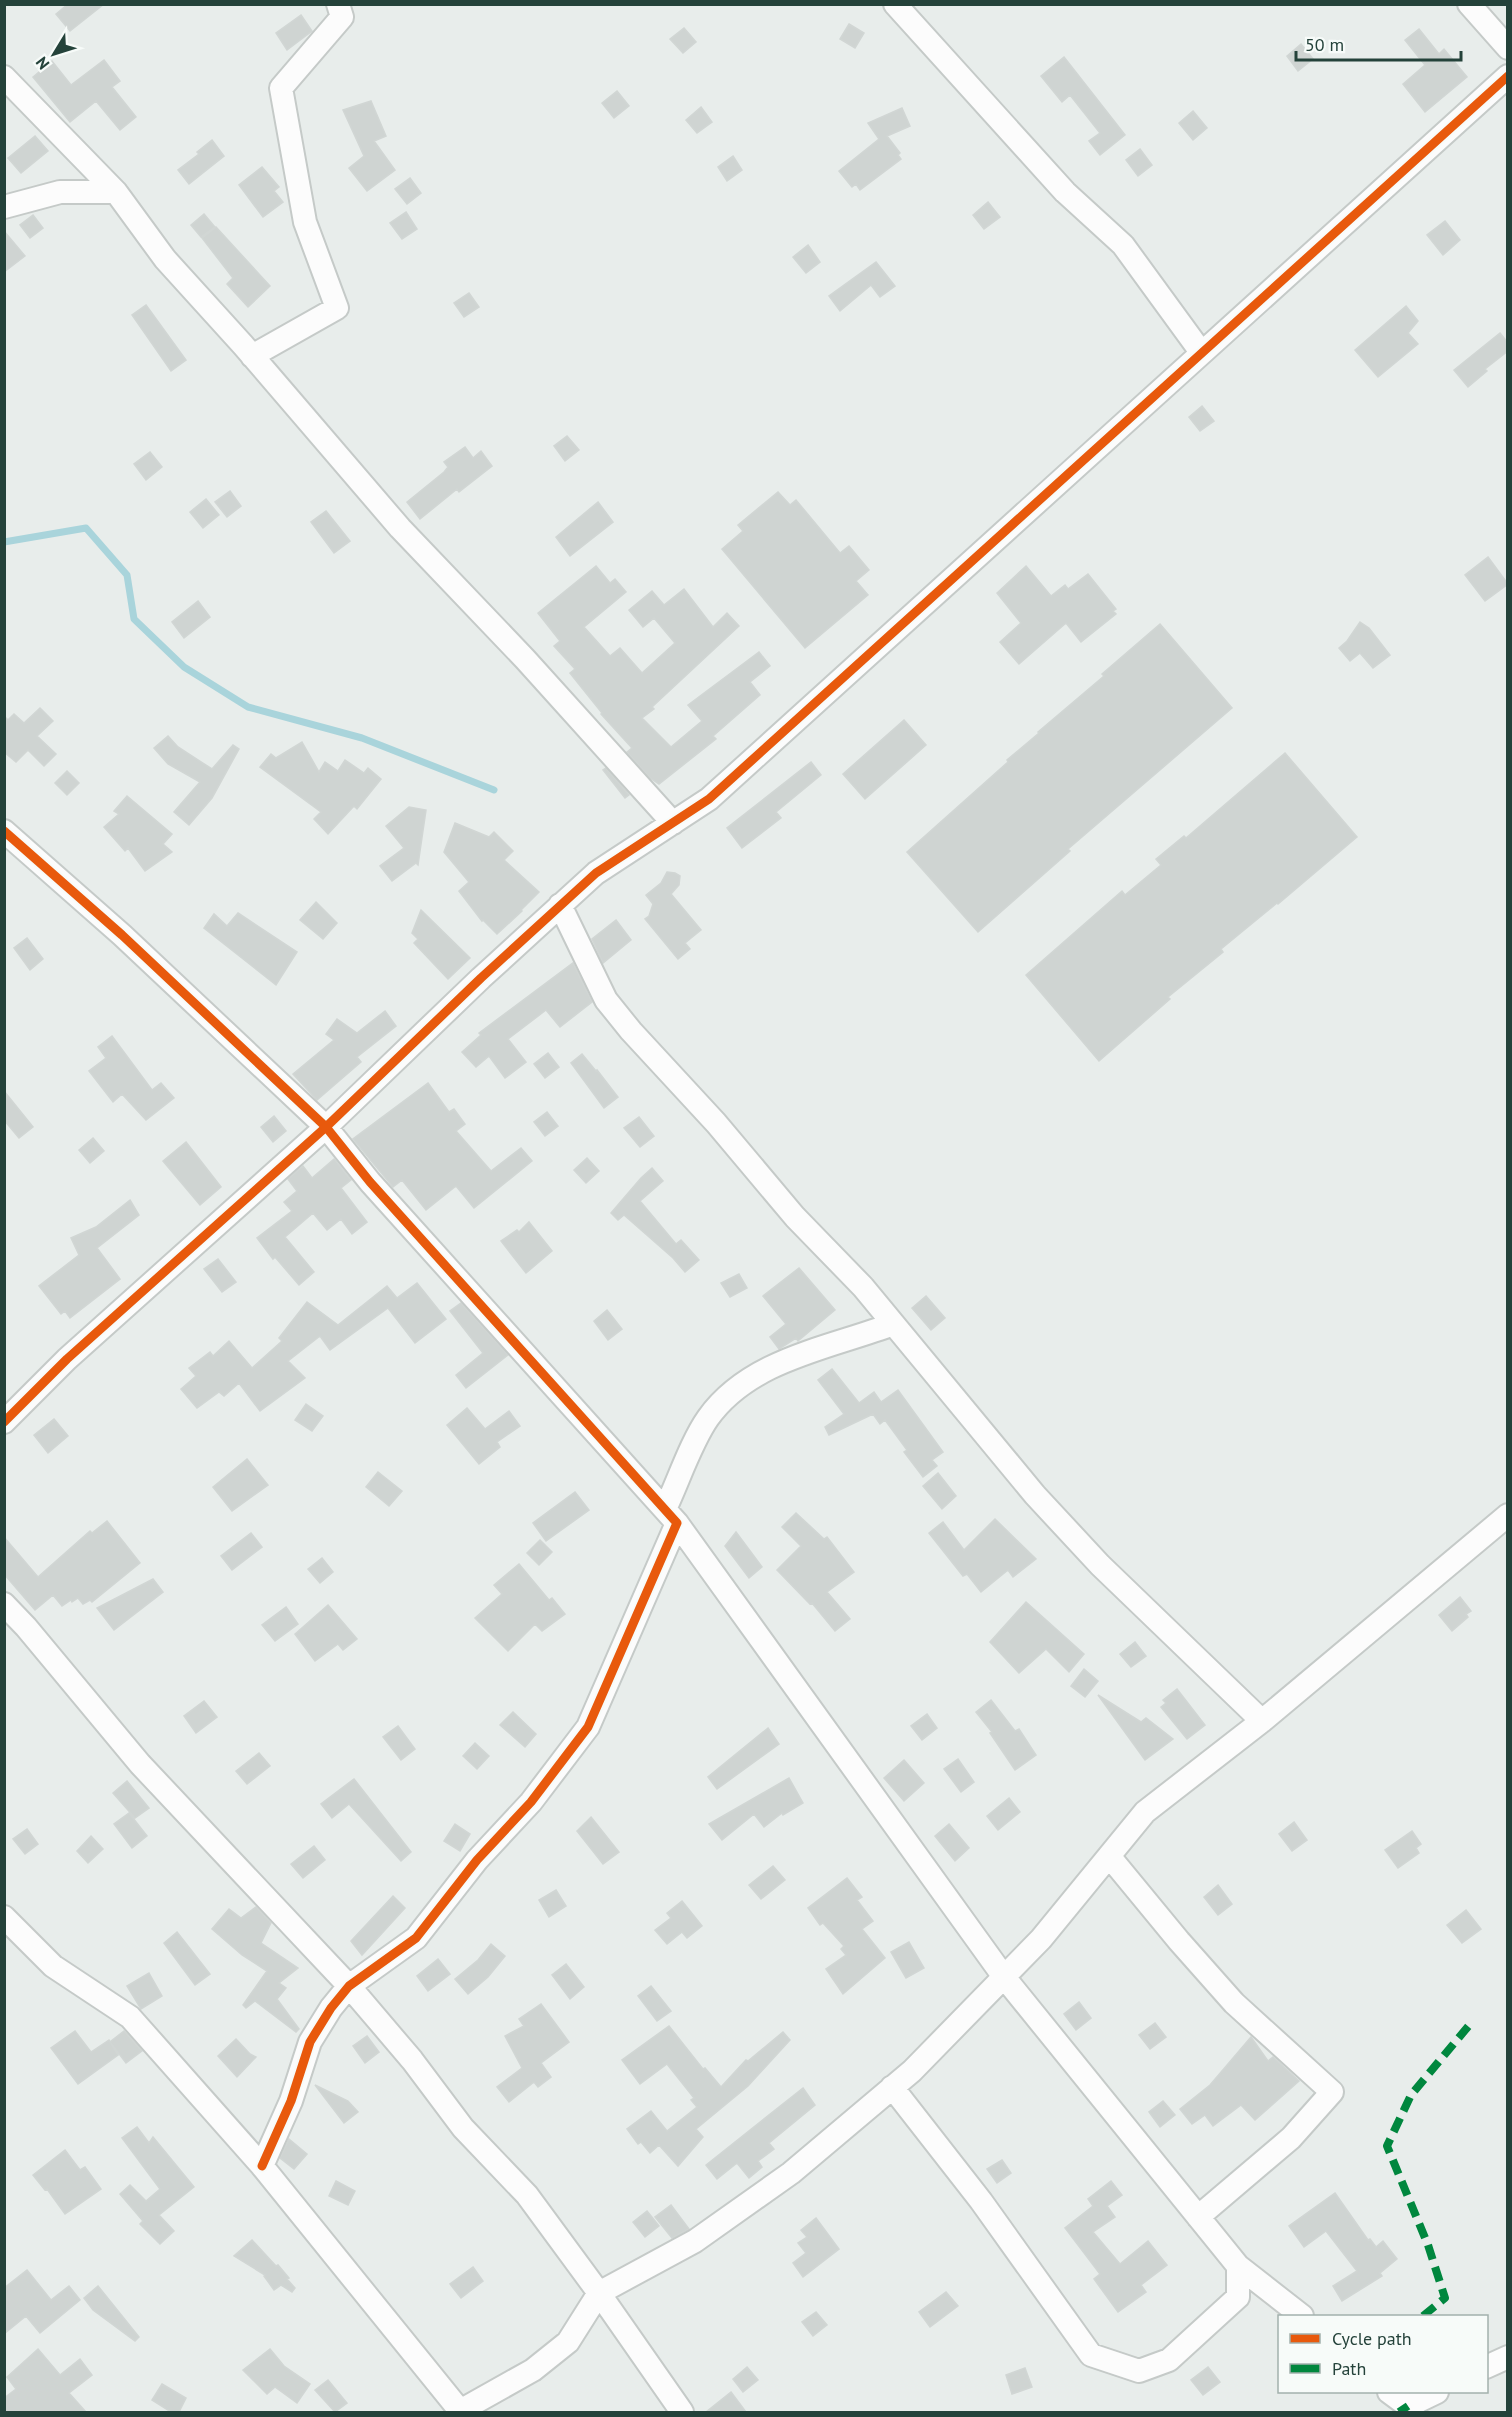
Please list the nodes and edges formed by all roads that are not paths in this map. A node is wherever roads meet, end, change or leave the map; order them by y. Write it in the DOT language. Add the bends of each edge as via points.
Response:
graph roads {
  1 [pos="338,4"];
  2 [pos="895,4"];
  3 [pos="1469,4"];
  4 [pos="1508,48"];
  5 [pos="4,76"];
  6 [pos="1508,76"];
  7 [pos="116,192"];
  8 [pos="4,207"];
  9 [pos="1201,352"];
  10 [pos="252,356"];
  11 [pos="673,823"];
  12 [pos="4,831"];
  13 [pos="560,905"];
  14 [pos="326,1127"];
  15 [pos="893,1324"];
  16 [pos="4,1422"];
  17 [pos="671,1516"];
  18 [pos="1503,1528"];
  19 [pos="4,1604"];
  20 [pos="1263,1721"];
  21 [pos="1110,1856"];
  22 [pos="4,1917"];
  23 [pos="1004,1977"];
  24 [pos="349,1986"];
  25 [pos="892,2087"];
  26 [pos="262,2166"];
  27 [pos="1198,2217"];
  28 [pos="1238,2266"];
  29 [pos="599,2293"];
  30 [pos="1301,2315"];
  31 [pos="1508,2357"];
  32 [pos="1488,2366"];
  33 [pos="1391,2393"];
  34 [pos="1434,2393"];
  35 [pos="1410,2409"];
  36 [pos="460,2412"];
  37 [pos="682,2412"];
  1 -- 10 [label="street" via="342,17 281,88 305,222 337,308"];
  2 -- 9 [label="street" via="1065,192 1123,245"];
  3 -- 4 [label="street"];
  5 -- 7 [label="street"];
  6 -- 9 [label="street"];
  7 -- 8 [label="street" via="60,192"];
  7 -- 10 [label="street" via="165,259"];
  9 -- 11 [label="street" via="710,799"];
  10 -- 11 [label="street" via="400,528"];
  11 -- 13 [label="street" via="596,873"];
  12 -- 14 [label="street" via="122,935"];
  13 -- 14 [label="street"];
  13 -- 15 [label="street" via="606,1000"];
  14 -- 16 [label="street" via="67,1359"];
  14 -- 17 [label="street" via="370,1182"];
  15 -- 17 [label="street" via="766,1369 724,1398 707,1419"];
  15 -- 20 [label="street" via="1035,1495 1100,1565"];
  17 -- 23 [label="street"];
  17 -- 24 [label="street" via="588,1727 531,1802 477,1860 416,1938"];
  18 -- 20 [label="street"];
  19 -- 24 [label="street" via="140,1764"];
  20 -- 21 [label="street" via="1145,1812"];
  21 -- 23 [label="street" via="1041,1940"];
  21 -- 27 [label="street" via="1234,2003 1332,2092 1291,2138"];
  22 -- 26 [label="street" via="53,1966 130,2017"];
  23 -- 25 [label="street"];
  23 -- 27 [label="street"];
  24 -- 26 [label="street" via="310,2042 291,2101"];
  24 -- 29 [label="street" via="463,2128 527,2196"];
  25 -- 28 [label="street" via="981,2201 1091,2355 1139,2371 1169,2360 1238,2297"];
  25 -- 29 [label="street" via="790,2173 704,2234"];
  26 -- 36 [label="street"];
  27 -- 28 [label="street"];
  28 -- 30 [label="street"];
  29 -- 36 [label="street" via="568,2342 533,2370"];
  29 -- 37 [label="street"];
  31 -- 32 [label="street"];
  33 -- 35 [label="street"];
  34 -- 35 [label="street"];
}
